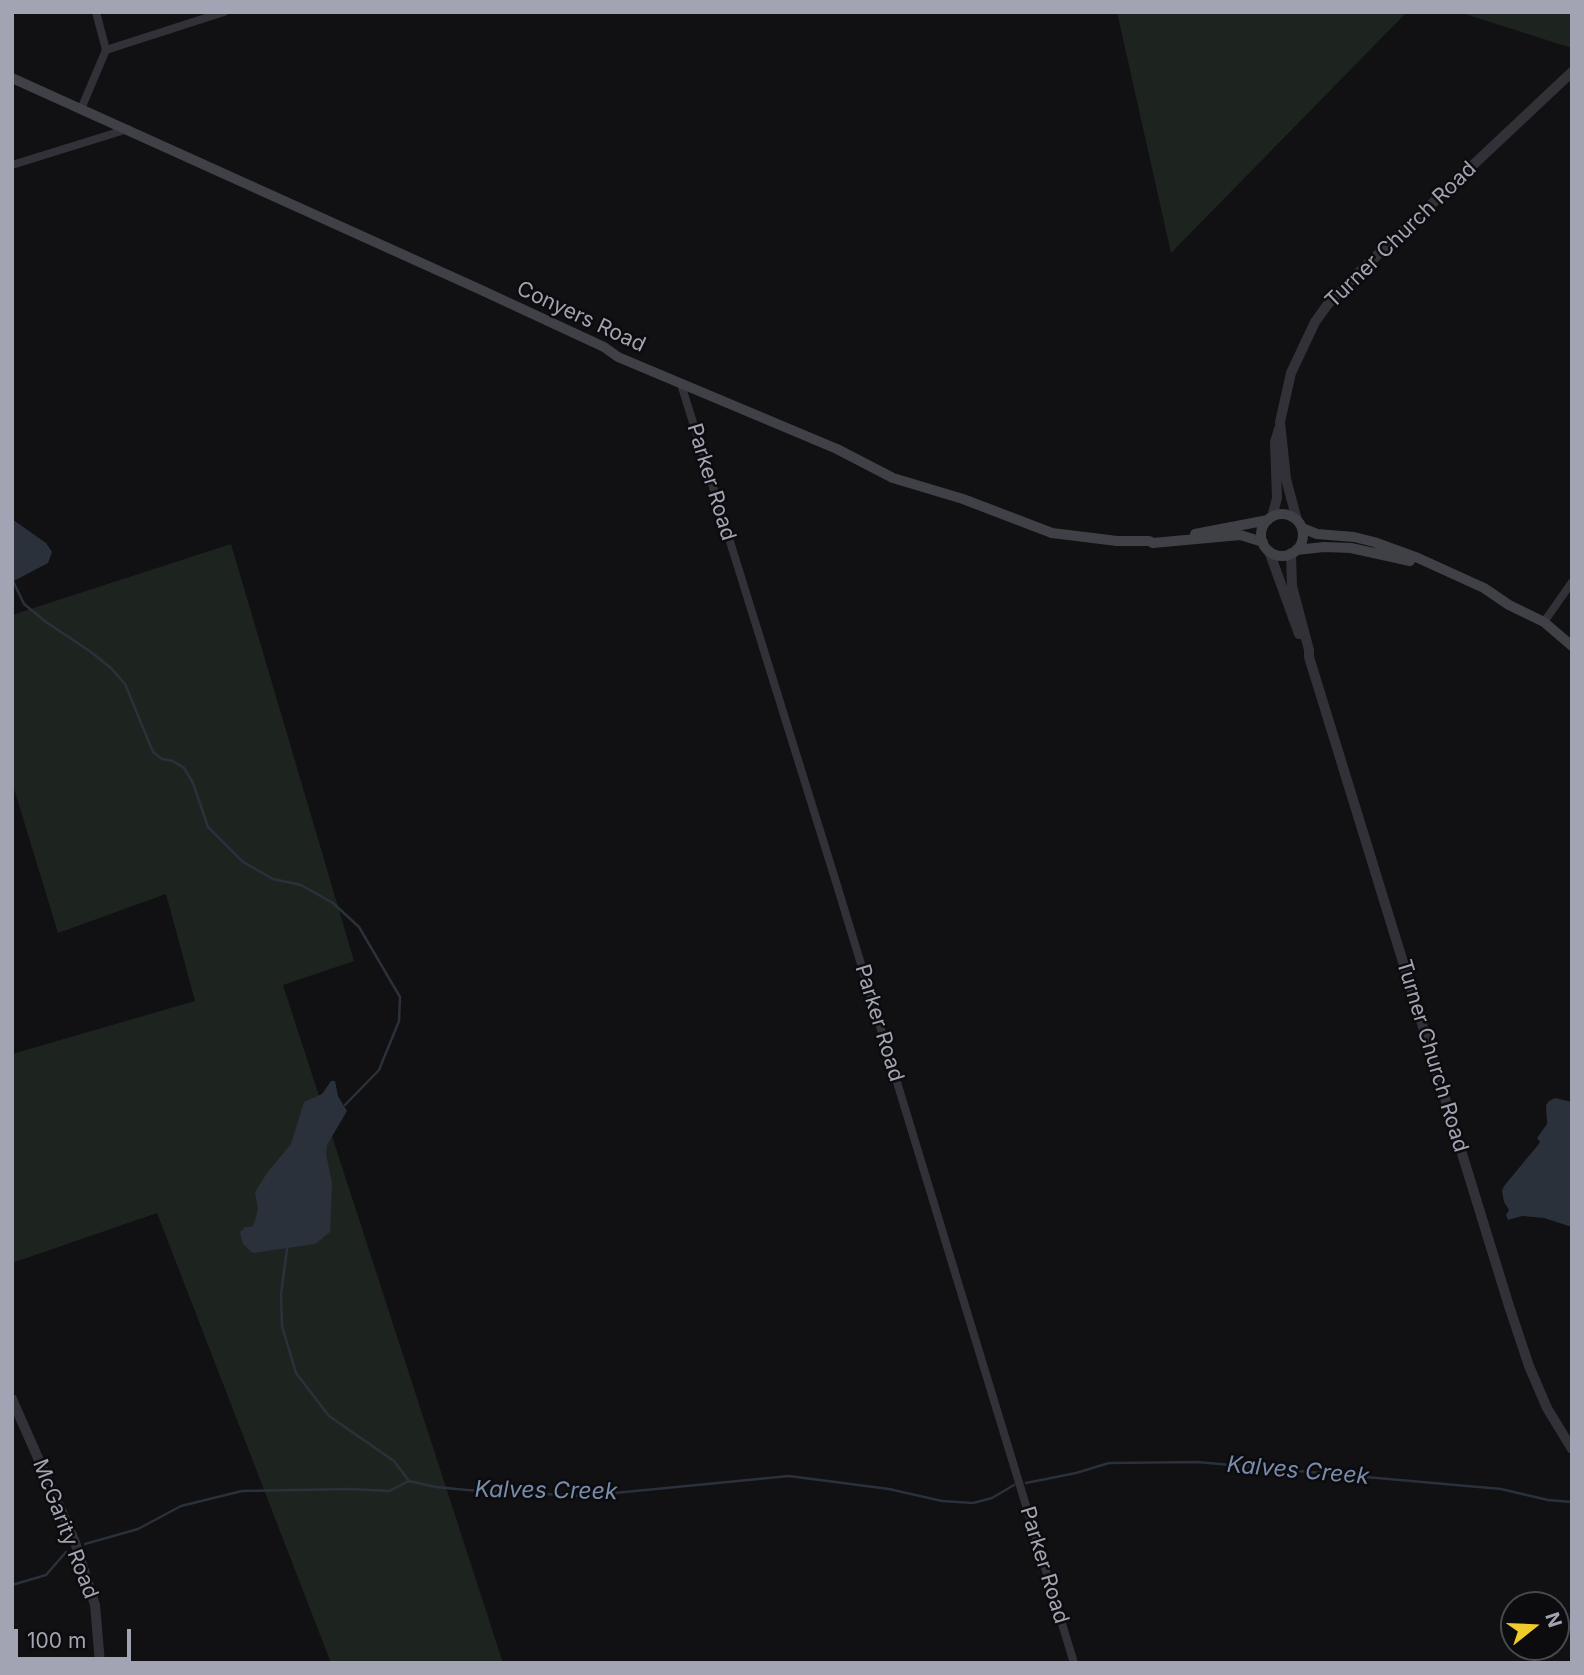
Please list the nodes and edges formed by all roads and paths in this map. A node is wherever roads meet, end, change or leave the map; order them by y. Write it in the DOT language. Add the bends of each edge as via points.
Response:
graph roads {
  1 [pos="96,12"];
  2 [pos="224,12"];
  3 [pos="106,50"];
  4 [pos="1572,72"];
  5 [pos="12,78"];
  6 [pos="81,109"];
  7 [pos="128,129"];
  8 [pos="12,166"];
  9 [pos="681,384"];
  10 [pos="1279,428"];
  11 [pos="1270,518"];
  12 [pos="1300,524"];
  13 [pos="1149,541"];
  14 [pos="1266,547"];
  15 [pos="1293,552"];
  16 [pos="1422,562"];
  17 [pos="1572,582"];
  18 [pos="1544,622"];
  19 [pos="1572,646"];
  20 [pos="1309,657"];
  21 [pos="12,1399"];
  22 [pos="1572,1449"];
  23 [pos="100,1663"];
  24 [pos="1074,1663"];
  1 -- 3 [label="street"];
  2 -- 3 [label="street"];
  3 -- 6 [label="street"];
  4 -- 10 [label="street, Turner Church Road" via="1328,304 1297,358"];
  5 -- 6 [label="main road, Conyers Road"];
  6 -- 7 [label="main road, Conyers Road"];
  7 -- 8 [label="street"];
  7 -- 9 [label="main road, Conyers Road"];
  9 -- 13 [label="main road, Conyers Road" via="837,449 893,478 1052,533"];
  9 -- 24 [label="street, Parker Road"];
  10 -- 11 [label="street, Turner Church Road" via="1275,435 1277,498"];
  10 -- 12 [label="street, Turner Church Road" via="1286,479"];
  11 -- 12 [label="main road" via="1285,514"];
  11 -- 13 [label="main road, Conyers Road"];
  11 -- 14 [label="main road" via="1262,530"];
  12 -- 15 [label="main road" via="1302,540"];
  12 -- 16 [label="main road" via="1317,534 1374,542"];
  13 -- 14 [label="main road, Conyers Road" via="1240,536 1252,537"];
  14 -- 15 [label="main road" via="1278,555"];
  14 -- 20 [label="street, Turner Church Road"];
  15 -- 16 [label="main road" via="1351,548"];
  15 -- 20 [label="street, Turner Church Road" via="1292,586"];
  16 -- 18 [label="main road"];
  17 -- 18 [label="street"];
  18 -- 19 [label="main road"];
  20 -- 22 [label="street, Turner Church Road" via="1517,1331 1547,1408"];
  21 -- 23 [label="street, McGarity Road" via="75,1542 95,1605"];
}
